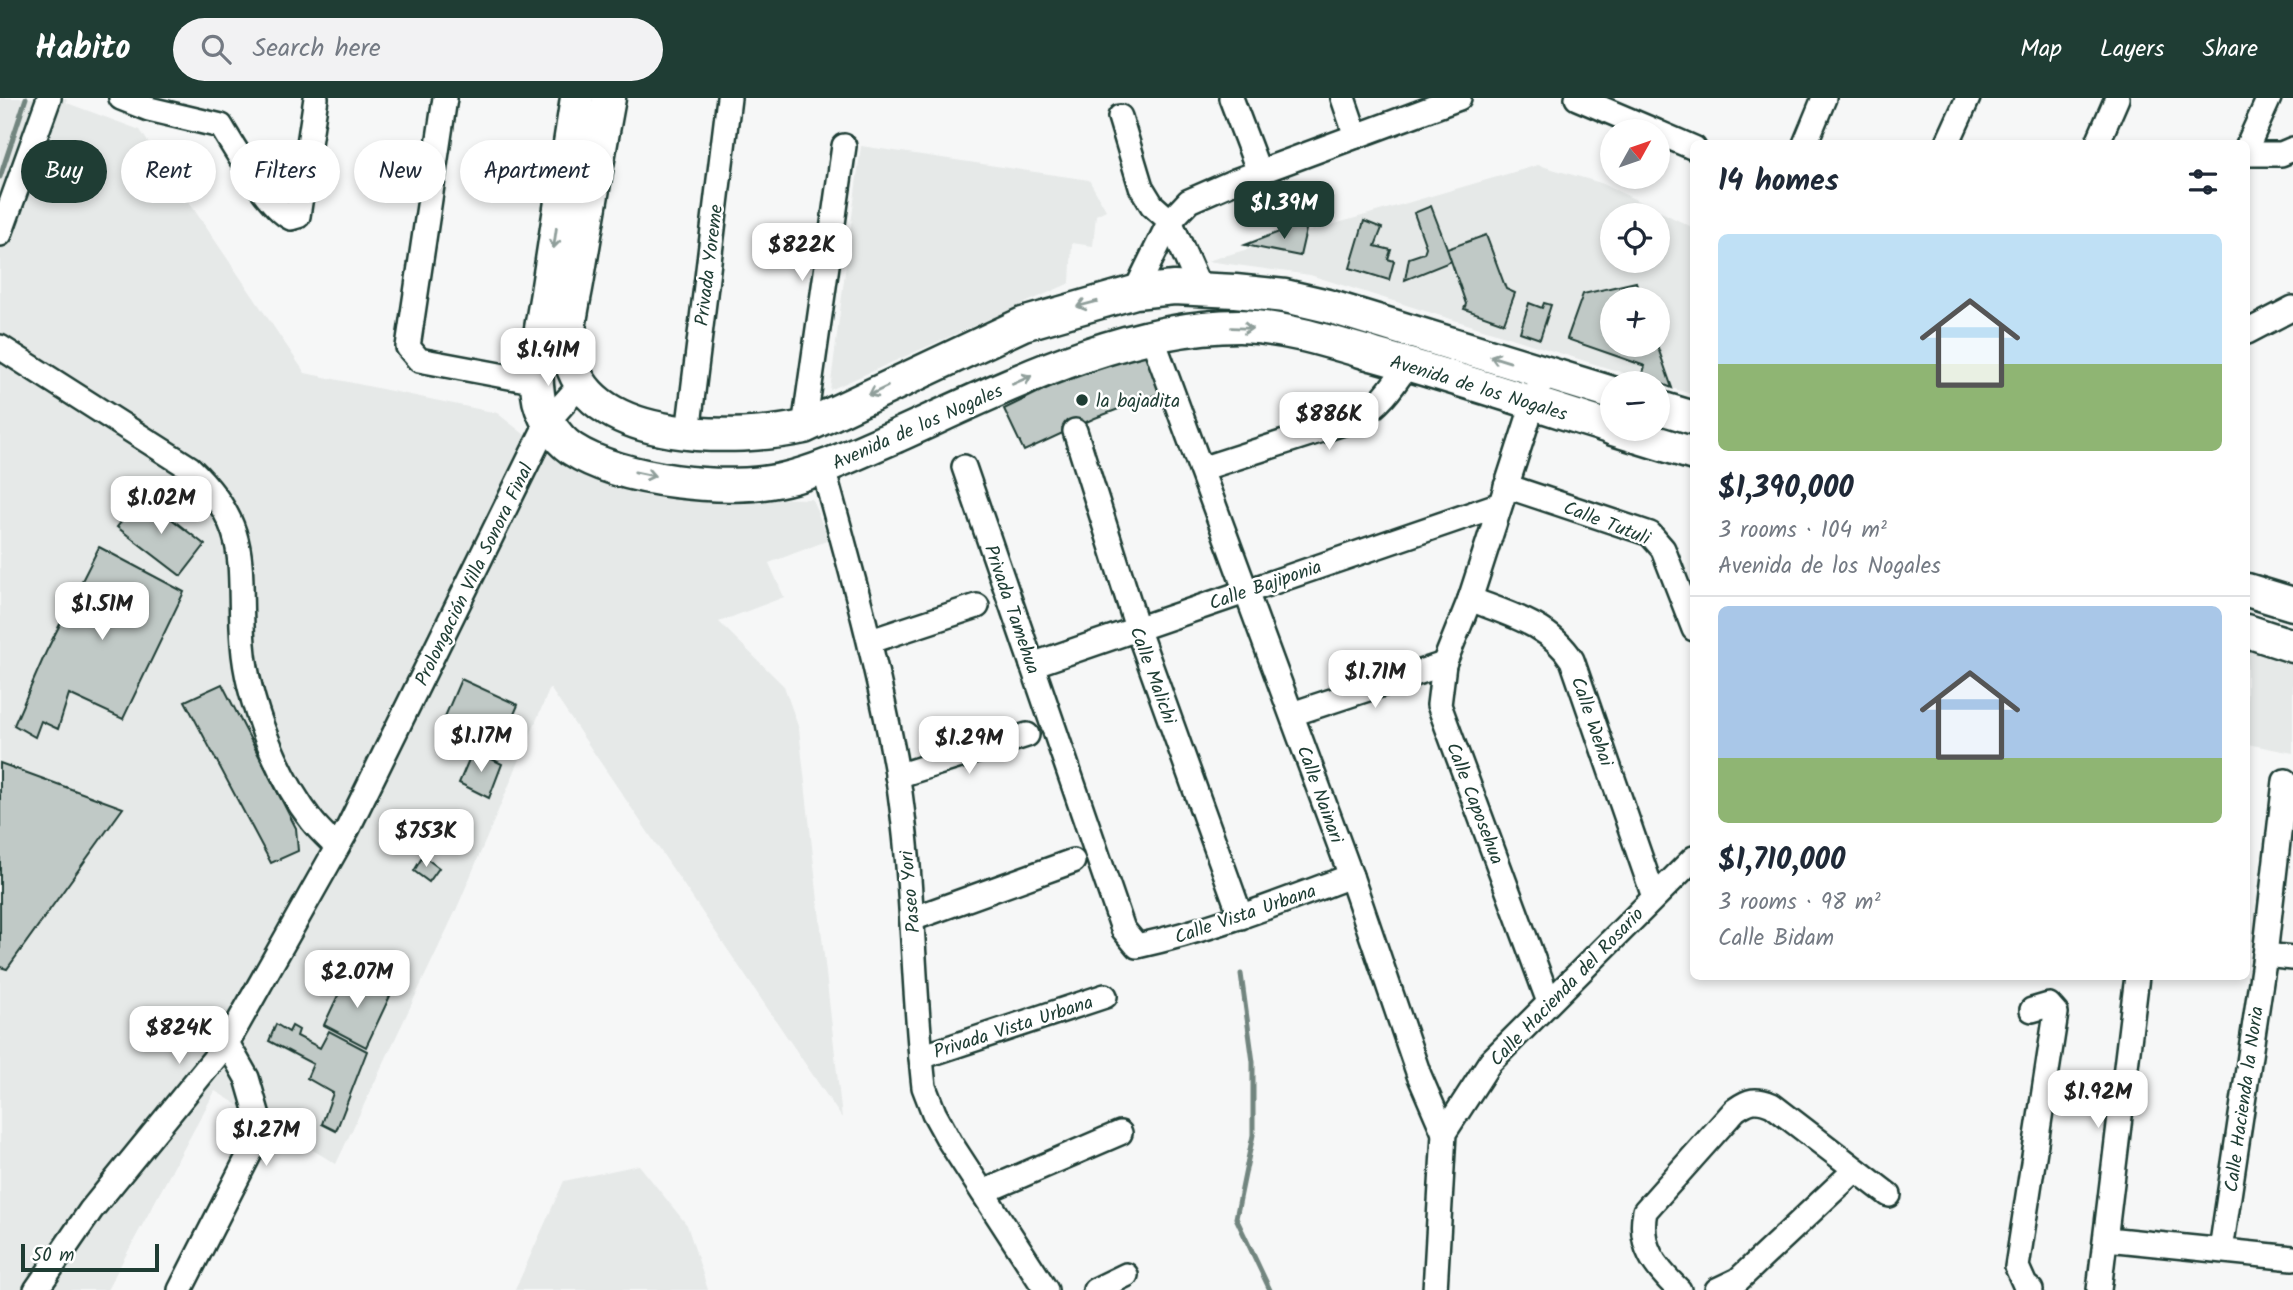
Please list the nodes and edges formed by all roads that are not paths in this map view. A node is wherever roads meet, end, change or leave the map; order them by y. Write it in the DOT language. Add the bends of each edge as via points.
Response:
graph roads {
  1 [pos="49,98"];
  2 [pos="121,98"];
  3 [pos="316,98"];
  4 [pos="445,98"];
  5 [pos="577,98"];
  6 [pos="608,98"];
  7 [pos="729,98"];
  8 [pos="1231,98"];
  9 [pos="1343,98"];
  10 [pos="1459,98"];
  11 [pos="1577,98"];
  12 [pos="1825,98"];
  13 [pos="1969,98"];
  14 [pos="2117,98"];
  15 [pos="2269,98"];
  16 [pos="1120,117"];
  17 [pos="1626,119"];
  18 [pos="1356,136"];
  19 [pos="1670,138"];
  20 [pos="1807,140"];
  21 [pos="1949,140"];
  22 [pos="2099,140"];
  23 [pos="2250,140"];
  24 [pos="844,146"];
  25 [pos="1690,146"];
  26 [pos="2293,149"];
  27 [pos="2250,154"];
  28 [pos="1259,172"];
  29 [pos="1170,221"];
  30 [pos="0,234"];
  31 [pos="1200,289"];
  32 [pos="1135,292"];
  33 [pos="2293,308"];
  34 [pos="2250,330"];
  35 [pos="1152,337"];
  36 [pos="0,347"];
  37 [pos="1408,364"];
  38 [pos="1543,373"];
  39 [pos="537,382"];
  40 [pos="581,384"];
  41 [pos="1600,390"];
  42 [pos="1534,404"];
  43 [pos="1670,411"];
  44 [pos="621,414"];
  45 [pos="1690,417"];
  46 [pos="548,421"];
  47 [pos="1600,424"];
  48 [pos="804,426"];
  49 [pos="1076,431"];
  50 [pos="688,433"];
  51 [pos="1653,441"];
  52 [pos="1690,453"];
  53 [pos="597,463"];
  54 [pos="964,467"];
  55 [pos="823,468"];
  56 [pos="1201,470"];
  57 [pos="1502,496"];
  58 [pos="1245,590"];
  59 [pos="2250,591"];
  60 [pos="1470,598"];
  61 [pos="2293,604"];
  62 [pos="977,606"];
  63 [pos="1690,619"];
  64 [pos="1138,631"];
  65 [pos="2250,632"];
  66 [pos="871,641"];
  67 [pos="2293,646"];
  68 [pos="1032,664"];
  69 [pos="1444,664"];
  70 [pos="1292,714"];
  71 [pos="1027,735"];
  72 [pos="897,776"];
  73 [pos="2285,781"];
  74 [pos="2286,832"];
  75 [pos="337,847"];
  76 [pos="1073,861"];
  77 [pos="1690,862"];
  78 [pos="1351,876"];
  79 [pos="1654,897"];
  80 [pos="1241,917"];
  81 [pos="912,919"];
  82 [pos="1137,946"];
  83 [pos="2265,955"];
  84 [pos="2293,958"];
  85 [pos="2137,980"];
  86 [pos="1105,996"];
  87 [pos="1549,1002"];
  88 [pos="2032,1010"];
  89 [pos="227,1044"];
  90 [pos="920,1057"];
  91 [pos="1120,1133"];
  92 [pos="1444,1133"];
  93 [pos="1854,1171"];
  94 [pos="984,1192"];
  95 [pos="1889,1195"];
  96 [pos="2107,1239"];
  97 [pos="2221,1251"];
  98 [pos="2293,1258"];
  99 [pos="1126,1275"];
  100 [pos="36,1290"];
  101 [pos="180,1290"];
  102 [pos="1046,1290"];
  103 [pos="1095,1290"];
  104 [pos="1435,1290"];
  105 [pos="1679,1290"];
  106 [pos="1717,1290"];
  107 [pos="2031,1290"];
  108 [pos="2099,1290"];
  1 -- 30 [label="street"];
  2 -- 3 [label="street" via="221,127 289,218 298,216"];
  4 -- 39 [label="street" via="408,347 419,360"];
  5 -- 39 [label="main road, Avenida de los Nogales, one-way"];
  6 -- 40 [label="main road" via="571,323 571,361"];
  7 -- 50 [label="street, Privada Yoreme"];
  8 -- 28 [label="street"];
  9 -- 18 [label="street"];
  10 -- 18 [label="street"];
  11 -- 17 [label="street"];
  12 -- 20 [label="street"];
  13 -- 21 [label="street"];
  14 -- 22 [label="street"];
  15 -- 23 [label="street"];
  16 -- 29 [label="street" via="1141,187"];
  18 -- 28 [label="street"];
  19 -- 25 [label="street"];
  24 -- 48 [label="street"];
  26 -- 27 [label="street" via="2281,154"];
  28 -- 29 [label="street" via="1189,201"];
  29 -- 31 [label="street"];
  29 -- 32 [label="street"];
  31 -- 32 [label="main road, Avenida de los Nogales"];
  38 -- 31 [label="main road, Avenida de los Nogales, one-way" via="1328,306 1285,296"];
  32 -- 48 [label="main road, Avenida de los Nogales, one-way" via="1023,324"];
  33 -- 34 [label="street"];
  35 -- 37 [label="main road, Avenida de los Nogales, one-way" via="1238,326 1269,329"];
  55 -- 35 [label="main road, Avenida de los Nogales, one-way" via="1035,374"];
  35 -- 56 [label="street, Calle Nainari"];
  36 -- 75 [label="street" via="190,468 224,508 241,555 243,644 257,708 283,776 312,822"];
  37 -- 42 [label="main road, Avenida de los Nogales"];
  37 -- 56 [label="street" via="1372,410"];
  38 -- 41 [label="main road, Avenida de los Nogales"];
  38 -- 42 [label="street, Calle Caposehua"];
  39 -- 46 [label="main road, Avenida de los Nogales"];
  40 -- 44 [label="main road, Avenida de los Nogales" via="605,407"];
  40 -- 46 [label="street, Prolongación Villa Sonora Final"];
  42 -- 47 [label="main road, Avenida de los Nogales"];
  42 -- 57 [label="street, Calle Caposehua"];
  43 -- 45 [label="main road"];
  44 -- 50 [label="main road, Avenida de los Nogales"];
  44 -- 53 [label="main road"];
  46 -- 53 [label="main road, Avenida de los Nogales" via="569,447"];
  46 -- 75 [label="street, Prolongación Villa Sonora Final"];
  48 -- 50 [label="main road, Avenida de los Nogales" via="741,436"];
  49 -- 64 [label="street, Calle Malichi"];
  51 -- 52 [label="main road, Avenida de los Nogales"];
  53 -- 55 [label="main road, Avenida de los Nogales, one-way" via="659,477 744,484 783,480"];
  54 -- 68 [label="street, Privada Tamehua"];
  55 -- 66 [label="street, Paseo Yori"];
  56 -- 58 [label="street, Calle Nainari"];
  57 -- 58 [label="street, Calle Bajiponia"];
  57 -- 60 [label="street, Calle Caposehua"];
  57 -- 63 [label="street, Calle Tutuli" via="1650,534 1663,549"];
  58 -- 64 [label="street, Calle Bajiponia"];
  58 -- 70 [label="street, Calle Nainari"];
  59 -- 61 [label="main road"];
  60 -- 69 [label="street, Calle Caposehua"];
  60 -- 79 [label="street, Calle Wehai" via="1546,630 1563,645"];
  62 -- 66 [label="street"];
  64 -- 68 [label="street, Calle Bajiponia"];
  64 -- 80 [label="street, Calle Malichi"];
  65 -- 67 [label="main road"];
  66 -- 72 [label="street, Paseo Yori"];
  68 -- 82 [label="street, Privada Tamehua" via="1122,929"];
  69 -- 70 [label="street"];
  69 -- 87 [label="street, Calle Caposehua" via="1439,705"];
  70 -- 78 [label="street, Calle Nainari"];
  71 -- 72 [label="street"];
  72 -- 81 [label="street, Paseo Yori"];
  73 -- 74 [label="street, Calle Hacienda la Noria"];
  74 -- 83 [label="street, Calle Hacienda la Noria"];
  75 -- 89 [label="street, Prolongación Villa Sonora Final"];
  76 -- 81 [label="street"];
  77 -- 79 [label="street, Calle Hacienda del Rosario"];
  78 -- 80 [label="street, Calle Vista Urbana"];
  78 -- 92 [label="street, Calle Nainari" via="1419,1075"];
  79 -- 87 [label="street, Calle Hacienda del Rosario"];
  80 -- 82 [label="street, Calle Vista Urbana"];
  81 -- 90 [label="street, Paseo Yori"];
  83 -- 84 [label="street"];
  83 -- 97 [label="street, Calle Hacienda la Noria"];
  85 -- 96 [label="street"];
  86 -- 90 [label="street, Privada Vista Urbana"];
  87 -- 92 [label="street, Calle Hacienda del Rosario" via="1490,1062"];
  88 -- 107 [label="street" via="2049,1005 2056,1013 2017,1267"];
  89 -- 100 [label="street, Prolongación Villa Sonora Final" via="90,1210"];
  89 -- 101 [label="street" via="247,1078 260,1123 250,1153"];
  90 -- 94 [label="street, Paseo Yori" via="934,1113"];
  91 -- 94 [label="street"];
  92 -- 104 [label="street, Calle Hacienda del Rosario"];
  93 -- 95 [label="street"];
  93 -- 105 [label="street" via="1772,1105 1759,1099 1748,1101 1645,1212 1645,1246"];
  93 -- 106 [label="street" via="1738,1280"];
  94 -- 102 [label="street, Paseo Yori"];
  96 -- 97 [label="street"];
  96 -- 108 [label="street"];
  97 -- 98 [label="street"];
  99 -- 103 [label="street"];
}
